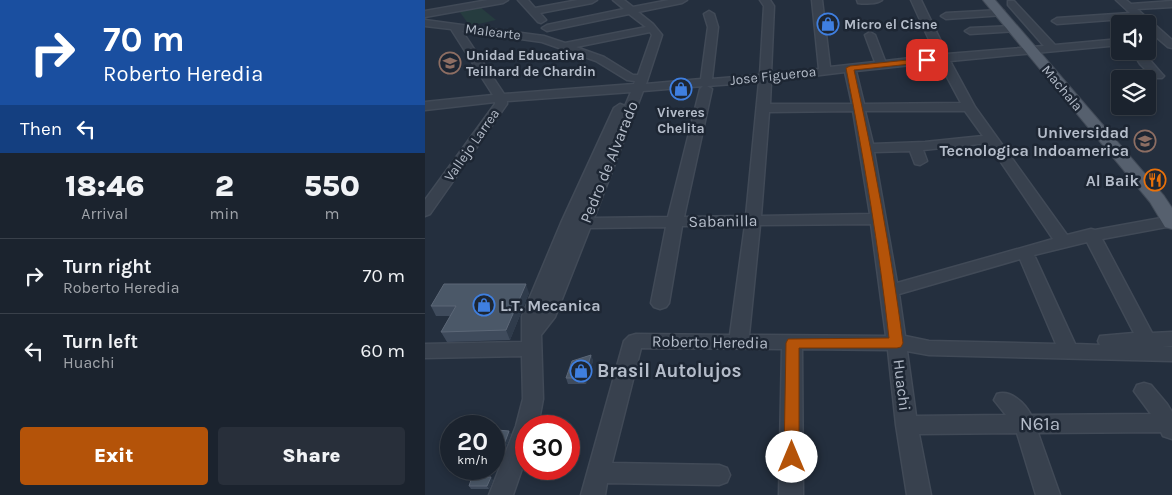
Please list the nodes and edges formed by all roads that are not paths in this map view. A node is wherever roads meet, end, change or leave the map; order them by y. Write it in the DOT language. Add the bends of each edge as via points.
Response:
graph roads {
  1 [pos="487,0"];
  2 [pos="503,0"];
  3 [pos="523,0"];
  4 [pos="592,0"];
  5 [pos="618,0"];
  6 [pos="682,0"];
  7 [pos="765,0"];
  8 [pos="817,0"];
  9 [pos="877,0"];
  10 [pos="916,0"];
  11 [pos="989,0"];
  12 [pos="861,1"];
  13 [pos="460,3"];
  14 [pos="1011,3"];
  15 [pos="1125,3"];
  16 [pos="1172,4"];
  17 [pos="631,11"];
  18 [pos="535,12"];
  19 [pos="425,13"];
  20 [pos="1001,13"];
  21 [pos="709,14"];
  22 [pos="1139,15"];
  23 [pos="946,16"];
  24 [pos="1111,17"];
  25 [pos="1057,21"];
  26 [pos="425,24"];
  27 [pos="454,27"];
  28 [pos="547,28"];
  29 [pos="651,29"];
  30 [pos="1013,29"];
  31 [pos="1156,29"];
  32 [pos="970,31"];
  33 [pos="870,35"];
  34 [pos="544,39"];
  35 [pos="1156,40"];
  36 [pos="1169,40"];
  37 [pos="1111,43"];
  38 [pos="566,46"];
  39 [pos="1052,48"];
  40 [pos="1031,50"];
  41 [pos="823,58"];
  42 [pos="943,58"];
  43 [pos="1143,60"];
  44 [pos="881,65"];
  45 [pos="850,68"];
  46 [pos="825,71"];
  47 [pos="1158,76"];
  48 [pos="766,78"];
  49 [pos="636,83"];
  50 [pos="706,86"];
  51 [pos="500,98"];
  52 [pos="425,106"];
  53 [pos="969,107"];
  54 [pos="763,108"];
  55 [pos="858,108"];
  56 [pos="993,139"];
  57 [pos="915,146"];
  58 [pos="866,148"];
  59 [pos="920,161"];
  60 [pos="425,211"];
  61 [pos="877,219"];
  62 [pos="754,221"];
  63 [pos="675,222"];
  64 [pos="1172,222"];
  65 [pos="576,223"];
  66 [pos="1091,234"];
  67 [pos="1063,241"];
  68 [pos="1025,252"];
  69 [pos="890,291"];
  70 [pos="660,302"];
  71 [pos="1172,339"];
  72 [pos="532,340"];
  73 [pos="739,341"];
  74 [pos="1147,341"];
  75 [pos="792,343"];
  76 [pos="903,344"];
  77 [pos="1066,345"];
  78 [pos="425,351"];
  79 [pos="1172,354"];
  80 [pos="1144,391"];
  81 [pos="1005,400"];
  82 [pos="530,415"];
  83 [pos="907,425"];
  84 [pos="1025,425"];
  85 [pos="1170,426"];
  86 [pos="515,458"];
  87 [pos="598,473"];
  88 [pos="719,475"];
  89 [pos="501,495"];
  90 [pos="593,495"];
  91 [pos="791,495"];
  92 [pos="919,495"];
  93 [pos="1047,495"];
  1 -- 13 [label="street"];
  2 -- 19 [label="street"];
  3 -- 18 [label="street"];
  4 -- 18 [label="street"];
  5 -- 17 [label="street"];
  6 -- 17 [label="street"];
  7 -- 48 [label="street" via="769,6"];
  8 -- 41 [label="street"];
  9 -- 12 [label="street"];
  10 -- 42 [label="street"];
  11 -- 20 [label="main road, Machala"];
  13 -- 19 [label="street"];
  14 -- 39 [label="street"];
  15 -- 16 [label="street"];
  15 -- 22 [label="street"];
  17 -- 28 [label="street"];
  17 -- 29 [label="street"];
  18 -- 28 [label="street"];
  20 -- 23 [label="street"];
  20 -- 30 [label="main road, Machala"];
  21 -- 50 [label="street" via="713,26"];
  24 -- 25 [label="street"];
  26 -- 27 [label="street, Malearte"];
  27 -- 34 [label="street, Malearte"];
  27 -- 51 [label="street, Vallejo Larrea"];
  28 -- 34 [label="street"];
  29 -- 38 [label="street"];
  29 -- 49 [label="street, Pedro de Alvarado" via="657,35"];
  30 -- 32 [label="street"];
  30 -- 40 [label="main road, Machala"];
  31 -- 36 [label="street"];
  33 -- 44 [label="street"];
  34 -- 38 [label="street, Malearte"];
  35 -- 36 [label="street"];
  37 -- 39 [label="street, Jose Figueroa"];
  38 -- 49 [label="street, Malearte" via="600,58"];
  39 -- 40 [label="street, Jose Figueroa"];
  40 -- 42 [label="street, Jose Figueroa"];
  40 -- 64 [label="main road, Machala" via="1158,200"];
  41 -- 45 [label="street"];
  41 -- 46 [label="street"];
  42 -- 44 [label="street, Jose Figueroa"];
  42 -- 53 [label="street"];
  43 -- 47 [label="street"];
  44 -- 45 [label="street, Jose Figueroa"];
  45 -- 46 [label="street, Jose Figueroa"];
  45 -- 55 [label="street, Huachi"];
  46 -- 48 [label="street, Jose Figueroa"];
  48 -- 50 [label="street, Jose Figueroa"];
  48 -- 54 [label="street"];
  49 -- 50 [label="street, Jose Figueroa"];
  49 -- 51 [label="street, Jose Figueroa"];
  49 -- 65 [label="street, Pedro de Alvarado"];
  50 -- 63 [label="street"];
  51 -- 52 [label="street, Jose Figueroa"];
  51 -- 60 [label="street, Vallejo Larrea" via="501,104"];
  53 -- 55 [label="street"];
  53 -- 56 [label="street"];
  54 -- 55 [label="street"];
  54 -- 62 [label="street"];
  55 -- 58 [label="street, Huachi"];
  56 -- 57 [label="street"];
  56 -- 67 [label="street"];
  57 -- 58 [label="street"];
  57 -- 59 [label="street"];
  58 -- 61 [label="street, Huachi"];
  61 -- 62 [label="street, Sabanilla"];
  61 -- 69 [label="street, Huachi"];
  62 -- 63 [label="street, Sabanilla"];
  62 -- 73 [label="street"];
  63 -- 65 [label="street, Sabanilla"];
  63 -- 70 [label="street"];
  64 -- 66 [label="street"];
  65 -- 72 [label="street, Pedro de Alvarado" via="546,317"];
  66 -- 67 [label="street"];
  66 -- 74 [label="street"];
  67 -- 68 [label="street"];
  68 -- 69 [label="street"];
  68 -- 77 [label="street"];
  69 -- 76 [label="street, Huachi"];
  71 -- 74 [label="street, Roberto Heredia"];
  72 -- 78 [label="street"];
  72 -- 82 [label="street" via="533,399"];
  73 -- 75 [label="street, Roberto Heredia"];
  73 -- 87 [label="street, Roberto Heredia" via="635,342 631,346"];
  74 -- 77 [label="street, Roberto Heredia"];
  75 -- 76 [label="street, Roberto Heredia"];
  75 -- 91 [label="street"];
  76 -- 77 [label="street, Roberto Heredia" via="929,348"];
  76 -- 83 [label="street, Huachi"];
  77 -- 79 [label="street, Roberto Heredia"];
  80 -- 85 [label="street"];
  81 -- 84 [label="street"];
  83 -- 84 [label="street, N61a"];
  83 -- 92 [label="street, Huachi"];
  84 -- 85 [label="street, N61a"];
  84 -- 93 [label="street"];
  86 -- 89 [label="street"];
  87 -- 88 [label="street"];
  87 -- 90 [label="street"];
}
